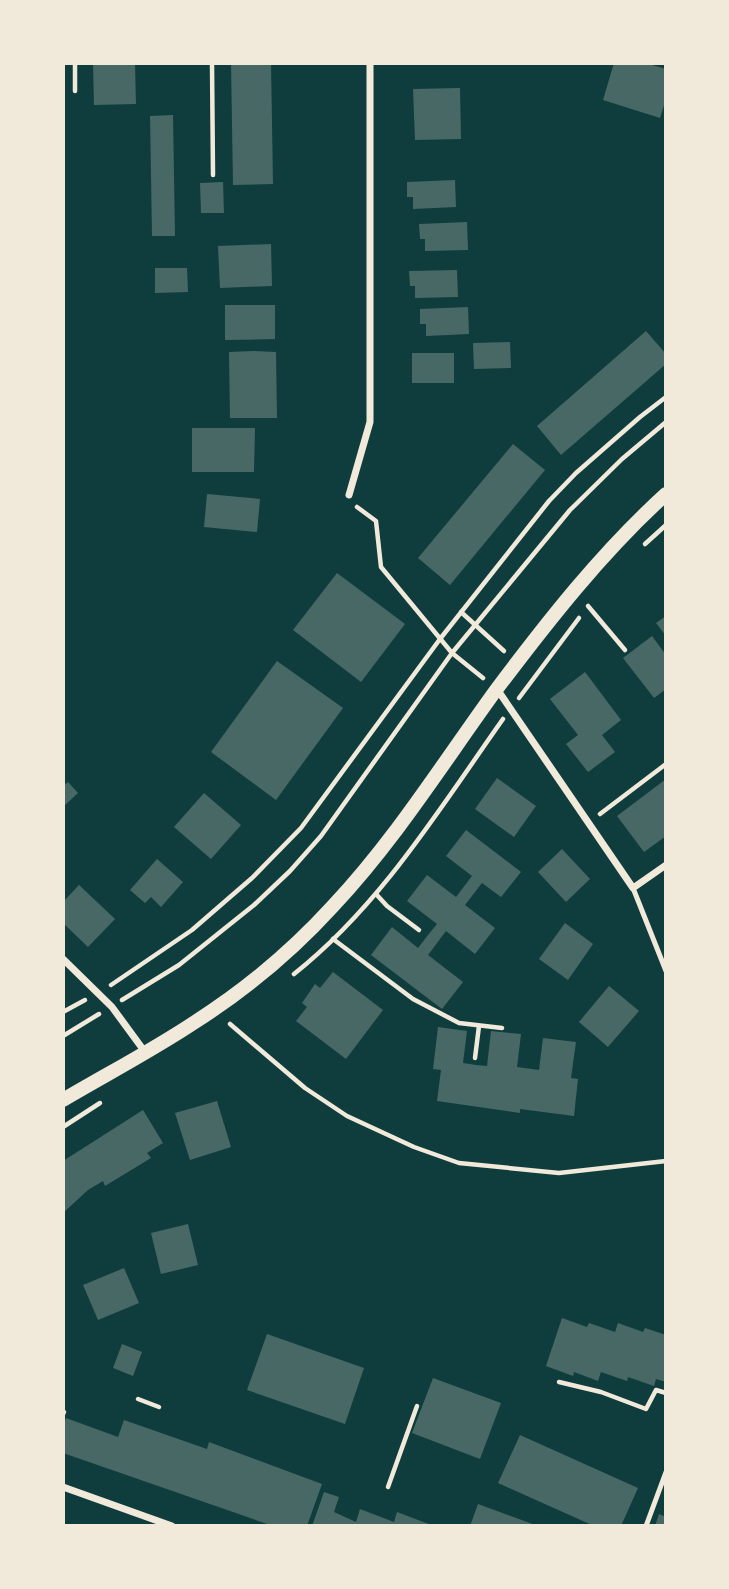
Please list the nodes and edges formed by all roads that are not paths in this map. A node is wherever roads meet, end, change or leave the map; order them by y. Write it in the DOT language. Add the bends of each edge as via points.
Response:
graph roads {
  1 [pos="370,63"];
  2 [pos="666,494"];
  3 [pos="349,495"];
  4 [pos="497,689"];
  5 [pos="666,864"];
  6 [pos="632,888"];
  7 [pos="63,959"];
  8 [pos="666,971"];
  9 [pos="145,1052"];
  10 [pos="63,1100"];
  11 [pos="666,1472"];
  12 [pos="63,1487"];
  13 [pos="172,1526"];
  14 [pos="646,1526"];
  1 -- 3 [label="street" via="370,422"];
  2 -- 4 [label="main road" via="594,566"];
  4 -- 6 [label="street"];
  4 -- 9 [label="main road" via="425,792 331,909 235,994"];
  5 -- 6 [label="street"];
  6 -- 8 [label="lane"];
  7 -- 9 [label="street" via="112,1007"];
  9 -- 10 [label="main road"];
  11 -- 14 [label="lane"];
  12 -- 13 [label="street"];
}
